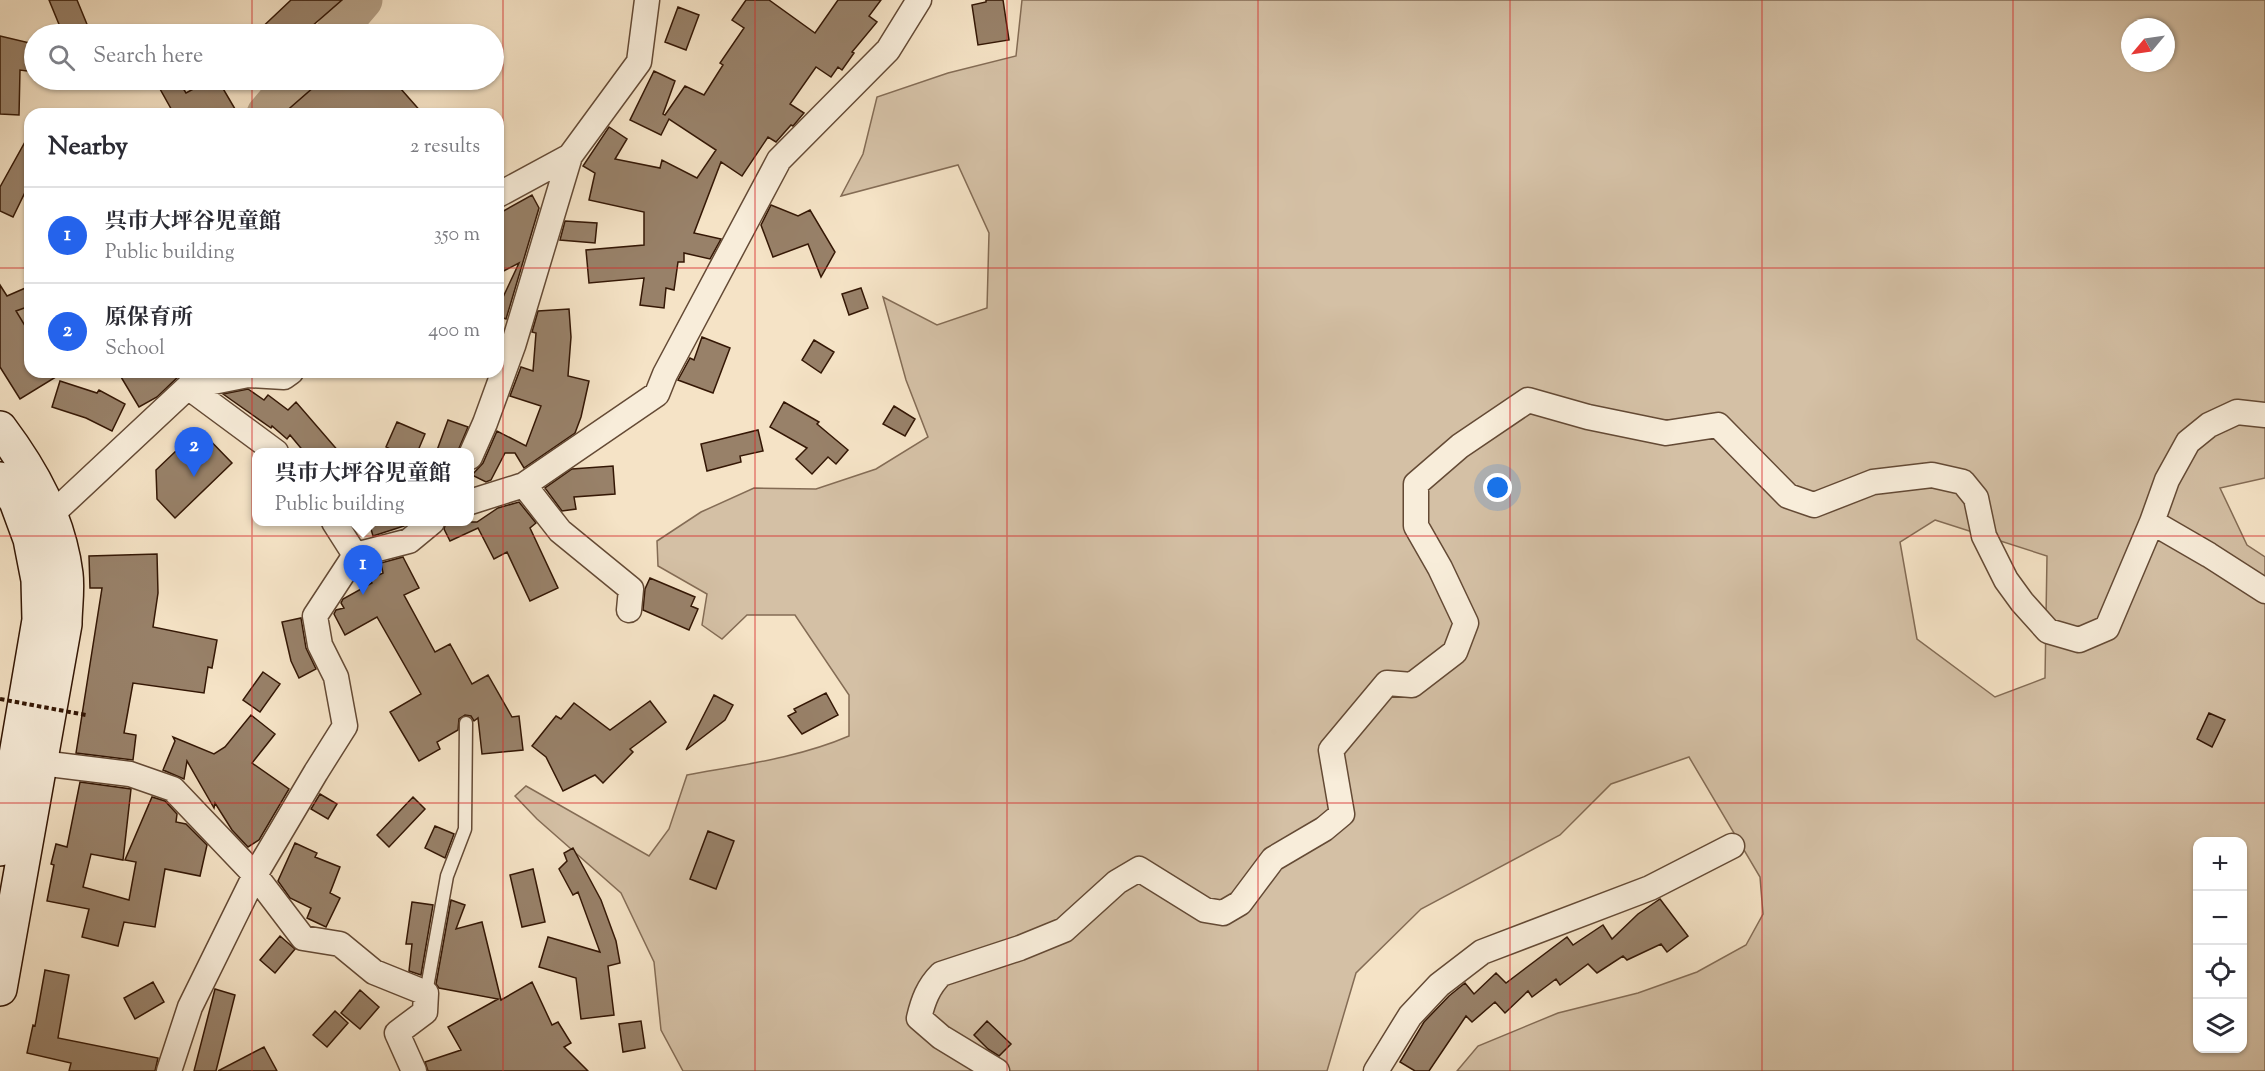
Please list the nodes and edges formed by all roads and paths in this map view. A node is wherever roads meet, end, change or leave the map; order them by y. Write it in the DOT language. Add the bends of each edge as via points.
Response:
graph roads {
  1 [pos="647,0"];
  2 [pos="919,0"];
  3 [pos="570,156"];
  4 [pos="504,192"];
  5 [pos="504,371"];
  6 [pos="233,378"];
  7 [pos="501,378"];
  8 [pos="188,387"];
  9 [pos="2265,415"];
  10 [pos="0,428"];
  11 [pos="269,448"];
  12 [pos="474,448"];
  13 [pos="0,479"];
  14 [pos="524,485"];
  15 [pos="474,501"];
  16 [pos="51,515"];
  17 [pos="2152,522"];
  18 [pos="337,526"];
  19 [pos="427,526"];
  20 [pos="355,555"];
  21 [pos="2265,591"];
  22 [pos="629,610"];
  23 [pos="0,699"];
  24 [pos="86,715"];
  25 [pos="466,723"];
  26 [pos="40,763"];
  27 [pos="1732,846"];
  28 [pos="0,849"];
  29 [pos="255,876"];
  30 [pos="0,989"];
  31 [pos="426,993"];
  32 [pos="169,1071"];
  33 [pos="414,1071"];
  34 [pos="997,1071"];
  35 [pos="1376,1071"];
  1 -- 3 [label="street" via="639,62"];
  2 -- 14 [label="street" via="888,51 779,160 657,394"];
  3 -- 4 [label="street"];
  3 -- 5 [label="street"];
  6 -- 8 [label="street"];
  7 -- 12 [label="street"];
  8 -- 11 [label="street"];
  8 -- 16 [label="street"];
  9 -- 17 [label="street" via="2237,412 2209,425 2188,442 2167,480"];
  10 -- 16 [label="street" via="39,486"];
  13 -- 28 [label="street" via="16,501 30,539 38,580 39,620"];
  14 -- 15 [label="street"];
  14 -- 22 [label="street" via="560,531 631,589"];
  16 -- 26 [label="street" via="66,575 65,624"];
  17 -- 21 [label="street"];
  17 -- 34 [label="street" via="2107,628 2079,640 2048,631 2006,580 1984,536 1976,498 1963,482 1932,475 1873,482 1814,505 1788,496 1718,425 1666,433 1528,400 1460,446 1416,484 1416,526 1466,623 1455,652 1412,685 1386,683 1331,750 1342,814 1273,859 1240,903 1223,913 1205,910 1139,869 1117,882 1064,930 941,974 924,997 919,1018 941,1037"];
  18 -- 20 [label="street"];
  19 -- 20 [label="street" via="409,541"];
  20 -- 29 [label="street" via="315,616 320,645 336,678 345,726"];
  23 -- 24 [label="path, bridge"];
  25 -- 31 [label="lane" via="465,829 447,876"];
  26 -- 29 [label="street" via="130,774 173,789"];
  26 -- 30 [label="street"];
  27 -- 35 [label="street" via="1650,888 1482,952 1439,985 1410,1016"];
  29 -- 31 [label="street" via="303,938 340,944 374,972"];
  29 -- 32 [label="street" via="190,1007"];
  31 -- 33 [label="street" via="425,1012 397,1033"];
}
